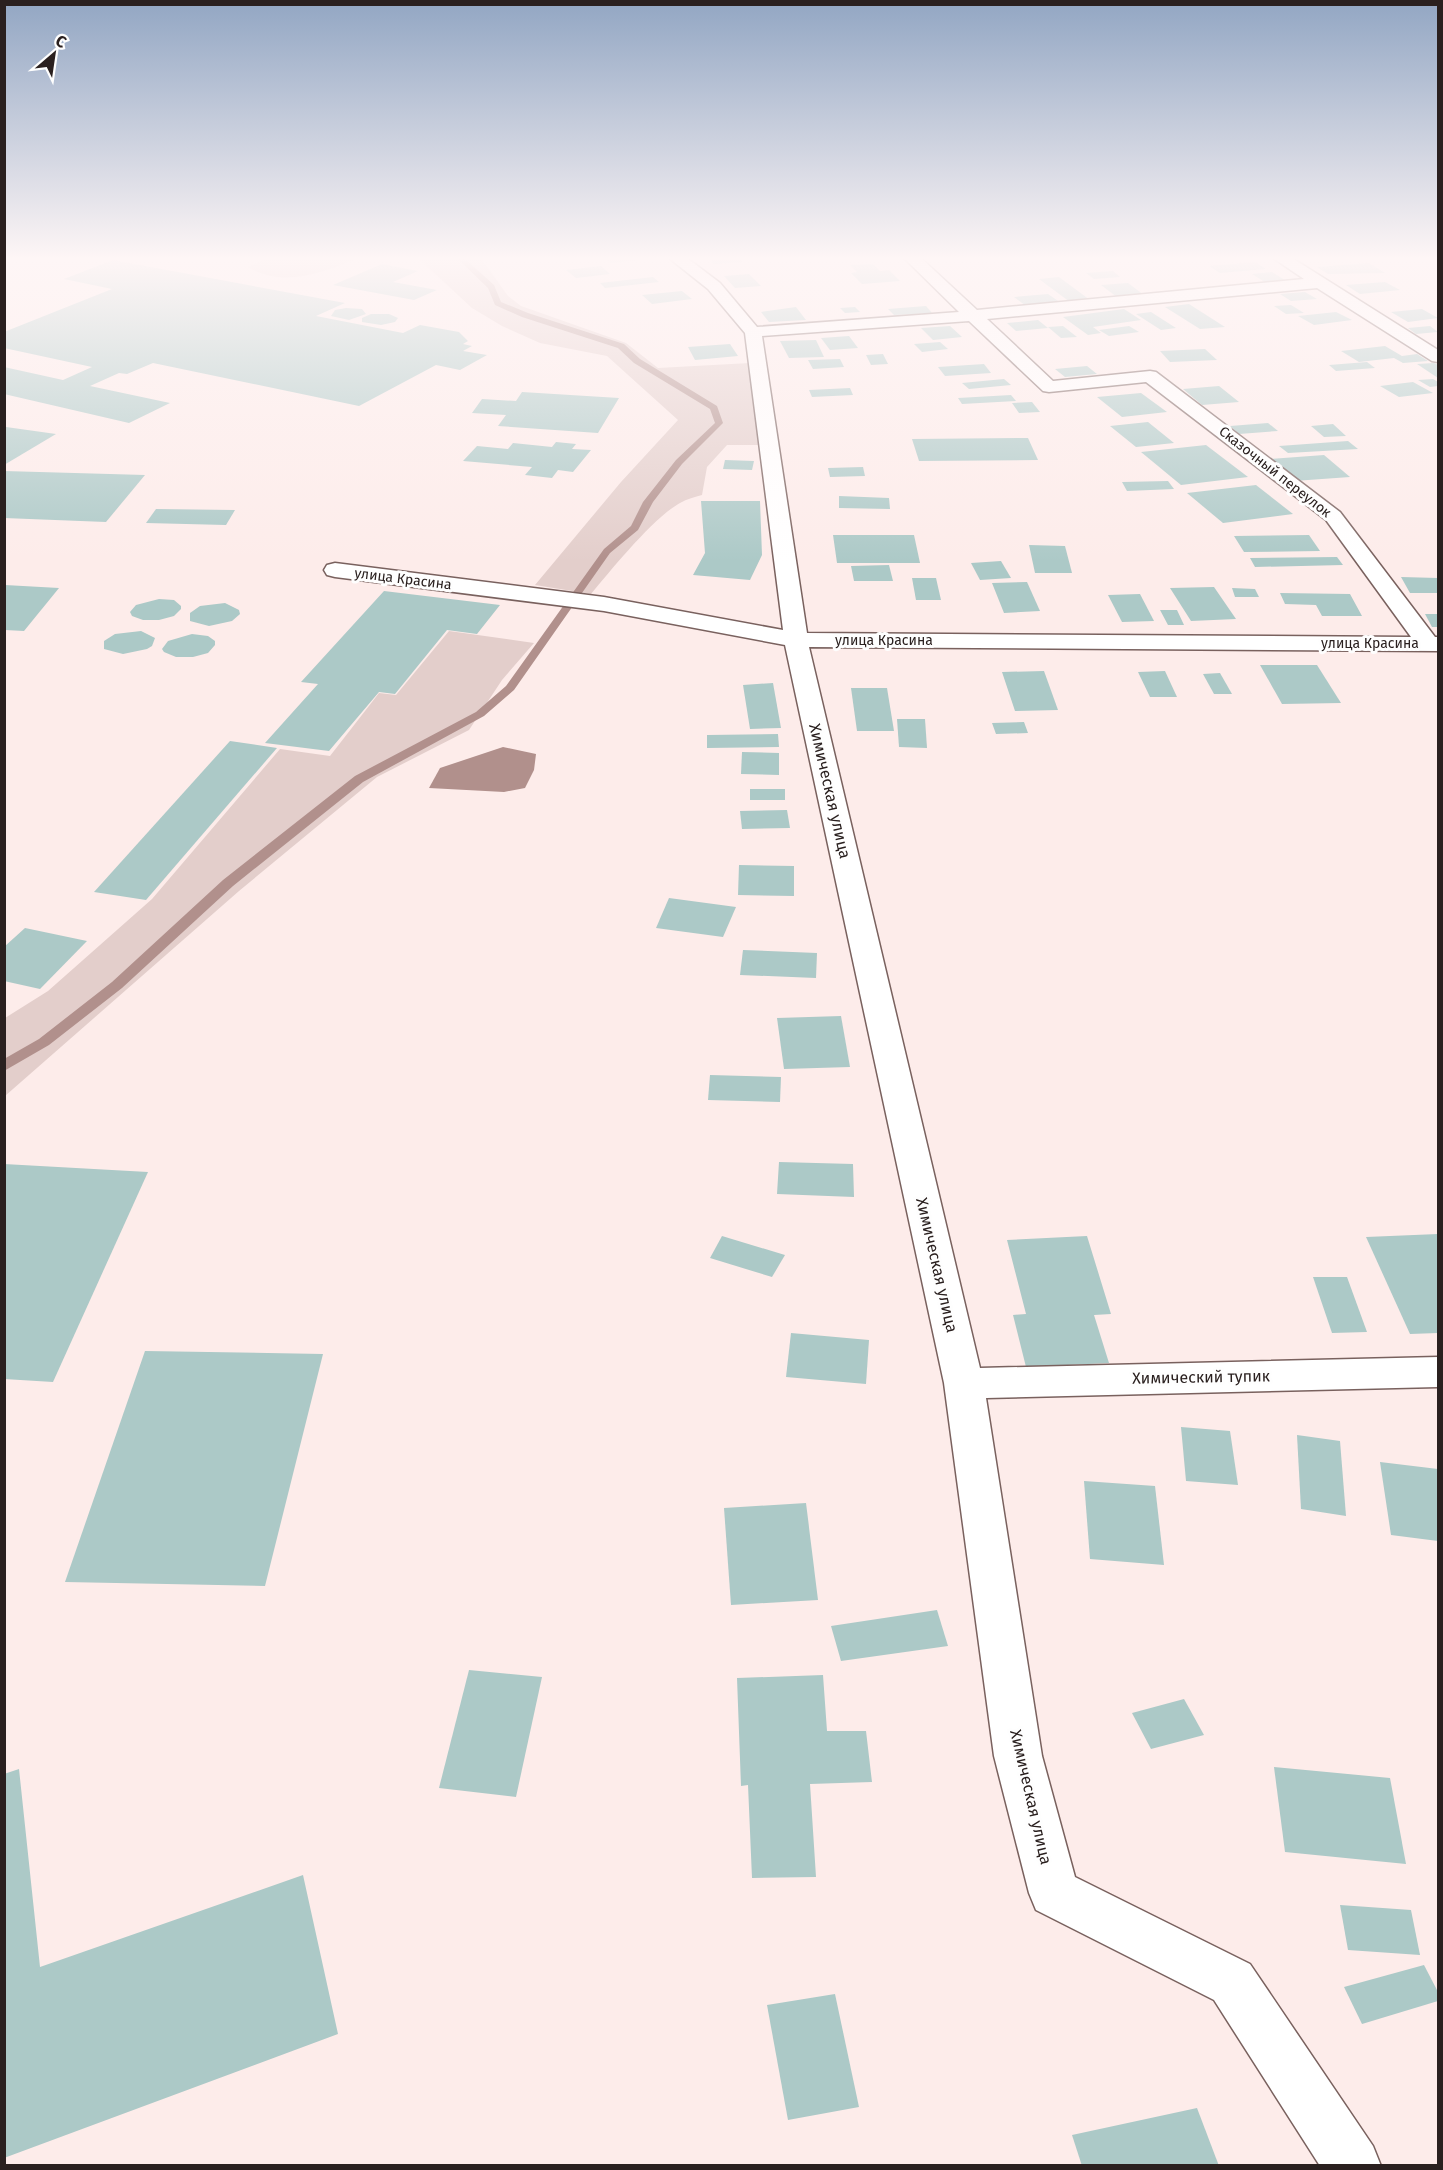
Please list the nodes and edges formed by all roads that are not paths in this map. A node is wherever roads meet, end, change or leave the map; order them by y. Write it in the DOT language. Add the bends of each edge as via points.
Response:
graph roads {
  1 [pos="757,359"];
  2 [pos="1018,359"];
  3 [pos="335,570"];
  4 [pos="796,640"];
  5 [pos="1433,644"];
  6 [pos="1438,1372"];
  7 [pos="964,1383"];
  8 [pos="1353,2166"];
  1 -- 4 [label="street, Химическая улица"];
  2 -- 5 [label="street, Сказочный переулок" via="1049,387 1150,376 1333,516"];
  3 -- 4 [label="street, улица Красина" via="604,604"];
  4 -- 5 [label="street, улица Красина"];
  4 -- 7 [label="street, Химическая улица"];
  6 -- 7 [label="street, Химический тупик"];
  7 -- 8 [label="street, Химическая улица" via="1018,1756 1054,1893 1232,1982"];
}
